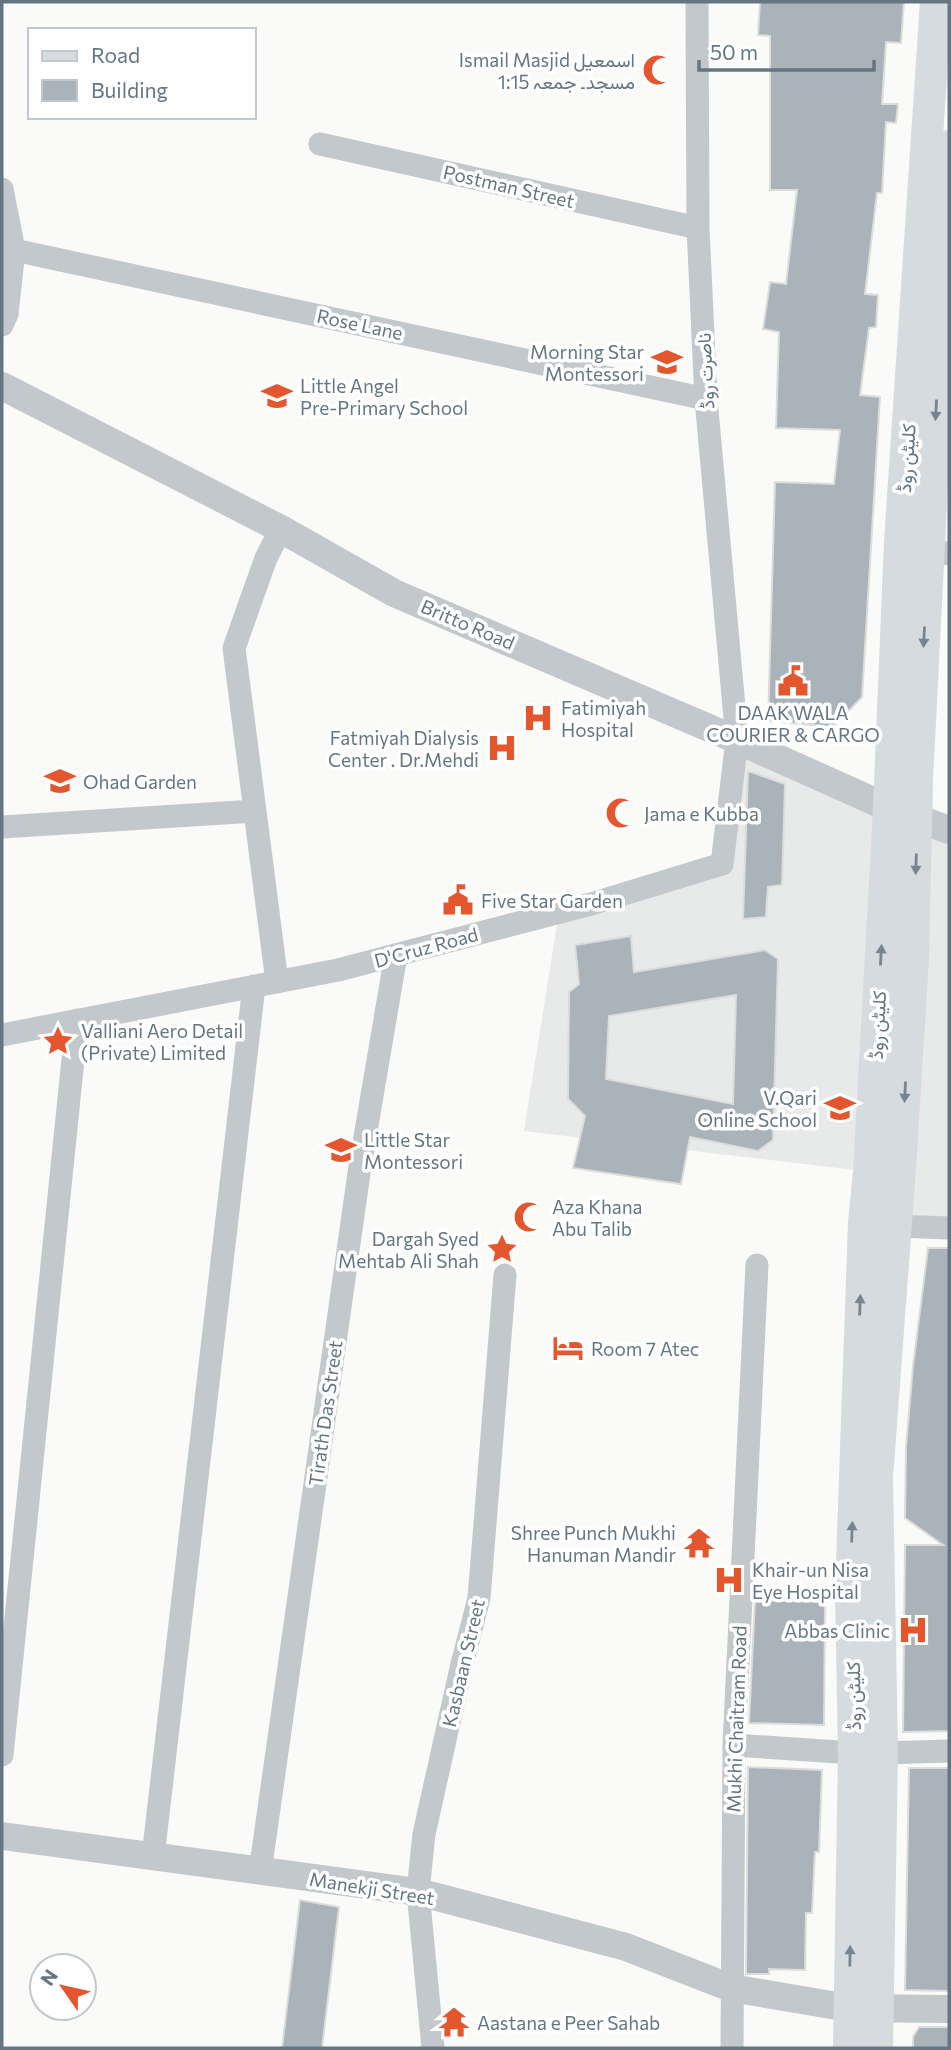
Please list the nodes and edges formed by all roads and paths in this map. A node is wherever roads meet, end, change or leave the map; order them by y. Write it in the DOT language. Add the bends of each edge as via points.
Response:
graph roads {
  1 [pos="697,2"];
  2 [pos="936,2"];
  3 [pos="320,144"];
  4 [pos="949,146"];
  5 [pos="2,189"];
  6 [pos="698,228"];
  7 [pos="15,250"];
  8 [pos="2,325"];
  9 [pos="2,386"];
  10 [pos="706,399"];
  11 [pos="281,529"];
  12 [pos="939,551"];
  13 [pos="737,740"];
  14 [pos="255,811"];
  15 [pos="903,813"];
  16 [pos="2,827"];
  17 [pos="949,830"];
  18 [pos="396,955"];
  19 [pos="277,982"];
  20 [pos="254,986"];
  21 [pos="77,1020"];
  22 [pos="2,1035"];
  23 [pos="895,1226"];
  24 [pos="949,1228"];
  25 [pos="757,1265"];
  26 [pos="505,1275"];
  27 [pos="734,1745"];
  28 [pos="949,1751"];
  29 [pos="868,1753"];
  30 [pos="2,1755"];
  31 [pos="2,1836"];
  32 [pos="153,1857"];
  33 [pos="260,1872"];
  34 [pos="418,1892"];
  35 [pos="731,1988"];
  36 [pos="863,2008"];
  37 [pos="949,2009"];
  38 [pos="433,2048"];
  39 [pos="732,2048"];
  40 [pos="849,2048"];
  41 [pos="877,2048"];
  1 -- 6 [label="street, ناصرت روڈ"];
  2 -- 15 [label="main road, کلیٹن روڈ" via="900,542"];
  3 -- 6 [label="street, Postman Street"];
  4 -- 12 [label="main road, کلیٹن روڈ, one-way"];
  5 -- 7 [label="street"];
  6 -- 10 [label="street, ناصرت روڈ"];
  7 -- 8 [label="street"];
  7 -- 10 [label="street, Rose Lane"];
  9 -- 11 [label="street, Britto Road"];
  10 -- 13 [label="street, ناصرت روڈ"];
  11 -- 13 [label="street, Britto Road" via="394,593"];
  11 -- 14 [label="street" via="234,648"];
  12 -- 15 [label="main road, کلیٹن روڈ, one-way" via="917,781"];
  13 -- 15 [label="street, Britto Road"];
  13 -- 18 [label="street, D'Cruz Road" via="722,864"];
  14 -- 16 [label="street"];
  14 -- 19 [label="street"];
  15 -- 17 [label="street, Britto Road"];
  15 -- 23 [label="main road, کلیٹن روڈ, one-way" via="913,958"];
  29 -- 15 [label="main road, کلیٹن روڈ, one-way" via="851,1591 854,1468 864,1222"];
  18 -- 19 [label="street, D'Cruz Road"];
  18 -- 33 [label="street, Tirath Das Street" via="360,1166"];
  19 -- 20 [label="street, D'Cruz Road"];
  20 -- 21 [label="street, D'Cruz Road"];
  20 -- 32 [label="street"];
  21 -- 22 [label="street, D'Cruz Road"];
  21 -- 30 [label="street"];
  23 -- 24 [label="street"];
  23 -- 29 [label="main road, کلیٹن روڈ" via="877,1477"];
  25 -- 27 [label="street, Mukhi Chaitram Road"];
  26 -- 34 [label="street, Kasbaan Street" via="479,1598 424,1834"];
  27 -- 29 [label="street"];
  27 -- 35 [label="street, Mukhi Chaitram Road"];
  28 -- 29 [label="street"];
  29 -- 36 [label="main road, کلیٹن روڈ"];
  31 -- 32 [label="street, Manekji Street"];
  32 -- 33 [label="street, Manekji Street"];
  33 -- 34 [label="street, Manekji Street"];
  34 -- 35 [label="street, Manekji Street" via="626,1948"];
  34 -- 38 [label="street, Kasbaan Street"];
  35 -- 36 [label="street, Manekji Street"];
  35 -- 39 [label="street, Mukhi Chaitram Road"];
  36 -- 37 [label="street, Manekji Street"];
  36 -- 40 [label="main road, کلیٹن روڈ"];
  36 -- 41 [label="main road, کلیٹن روڈ"];
}
